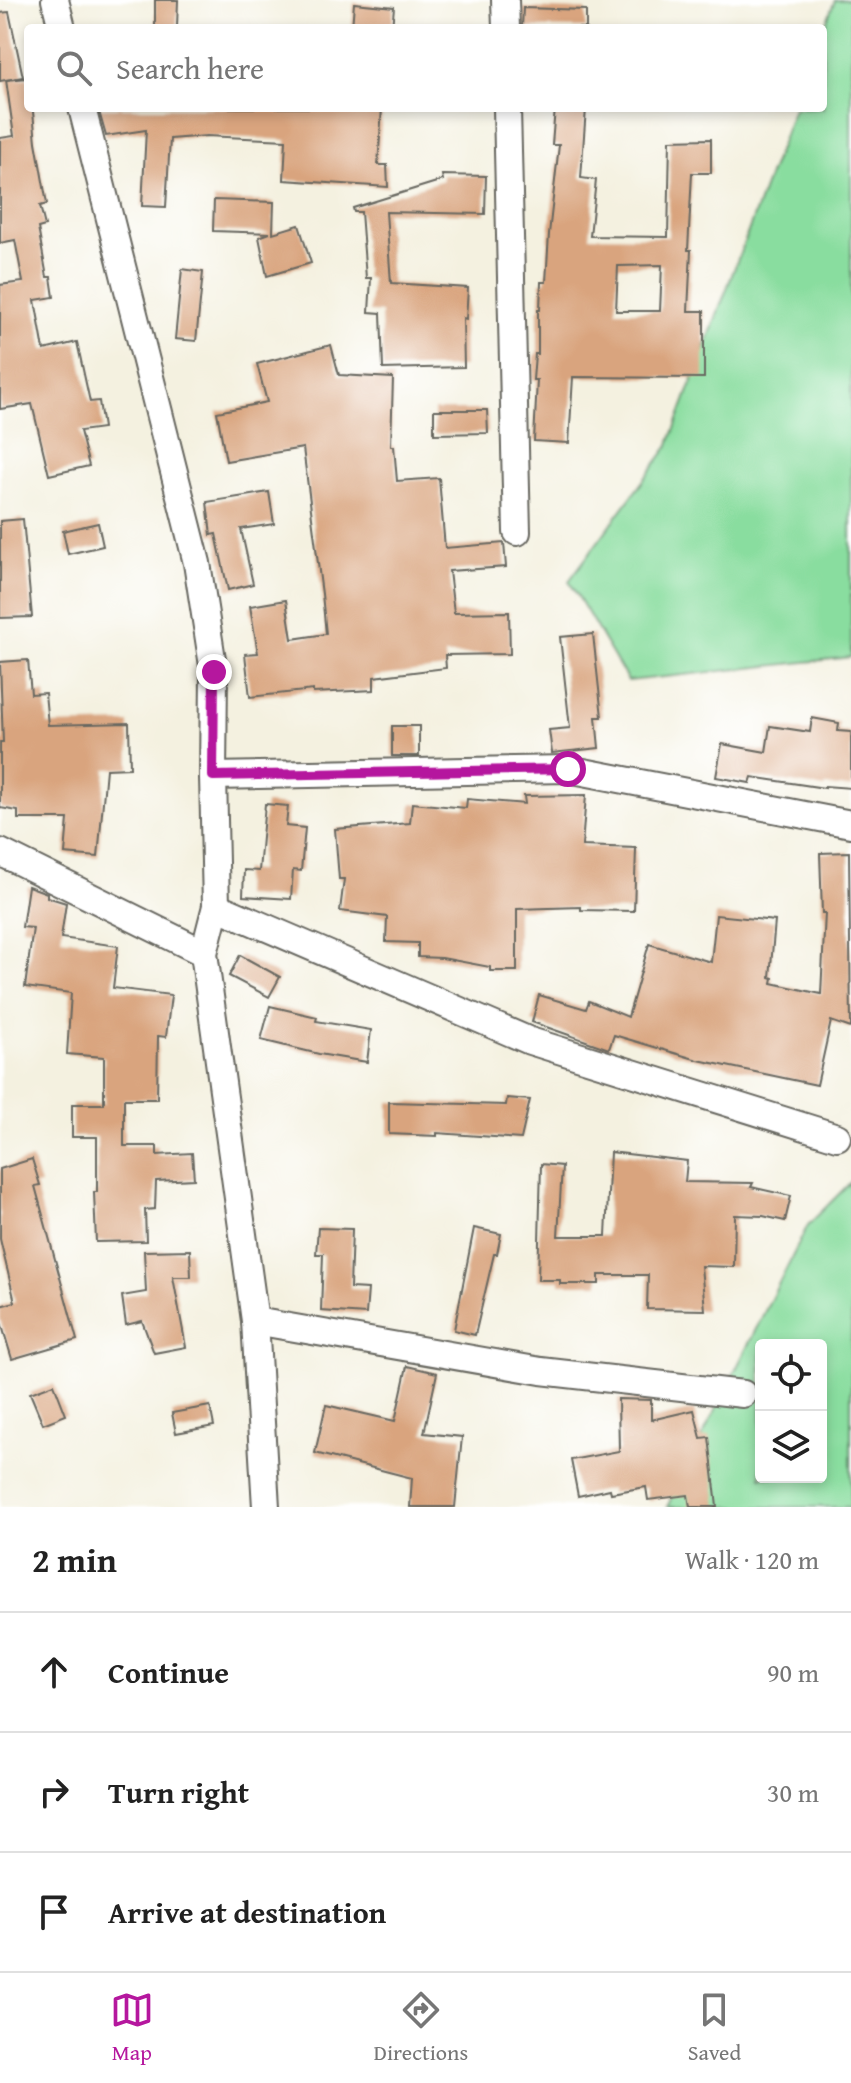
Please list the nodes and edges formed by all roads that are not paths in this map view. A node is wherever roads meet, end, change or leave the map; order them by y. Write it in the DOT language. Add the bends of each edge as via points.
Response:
graph roads {
  1 [pos="55,0"];
  2 [pos="505,0"];
  3 [pos="61,24"];
  4 [pos="506,24"];
  5 [pos="83,112"];
  6 [pos="507,112"];
  7 [pos="517,532"];
  8 [pos="213,776"];
  9 [pos="851,824"];
  10 [pos="0,852"];
  11 [pos="216,906"];
  12 [pos="204,953"];
  13 [pos="837,1137"];
  14 [pos="255,1321"];
  15 [pos="743,1394"];
  16 [pos="266,1507"];
  1 -- 3 [label="street"];
  2 -- 4 [label="street"];
  5 -- 8 [label="street" via="197,563 214,672"];
  6 -- 7 [label="street"];
  8 -- 9 [label="street" via="568,769"];
  8 -- 11 [label="street"];
  10 -- 12 [label="street"];
  11 -- 12 [label="street"];
  11 -- 13 [label="street" via="530,1041"];
  12 -- 14 [label="street"];
  14 -- 15 [label="street" via="541,1371"];
  14 -- 16 [label="street"];
}
